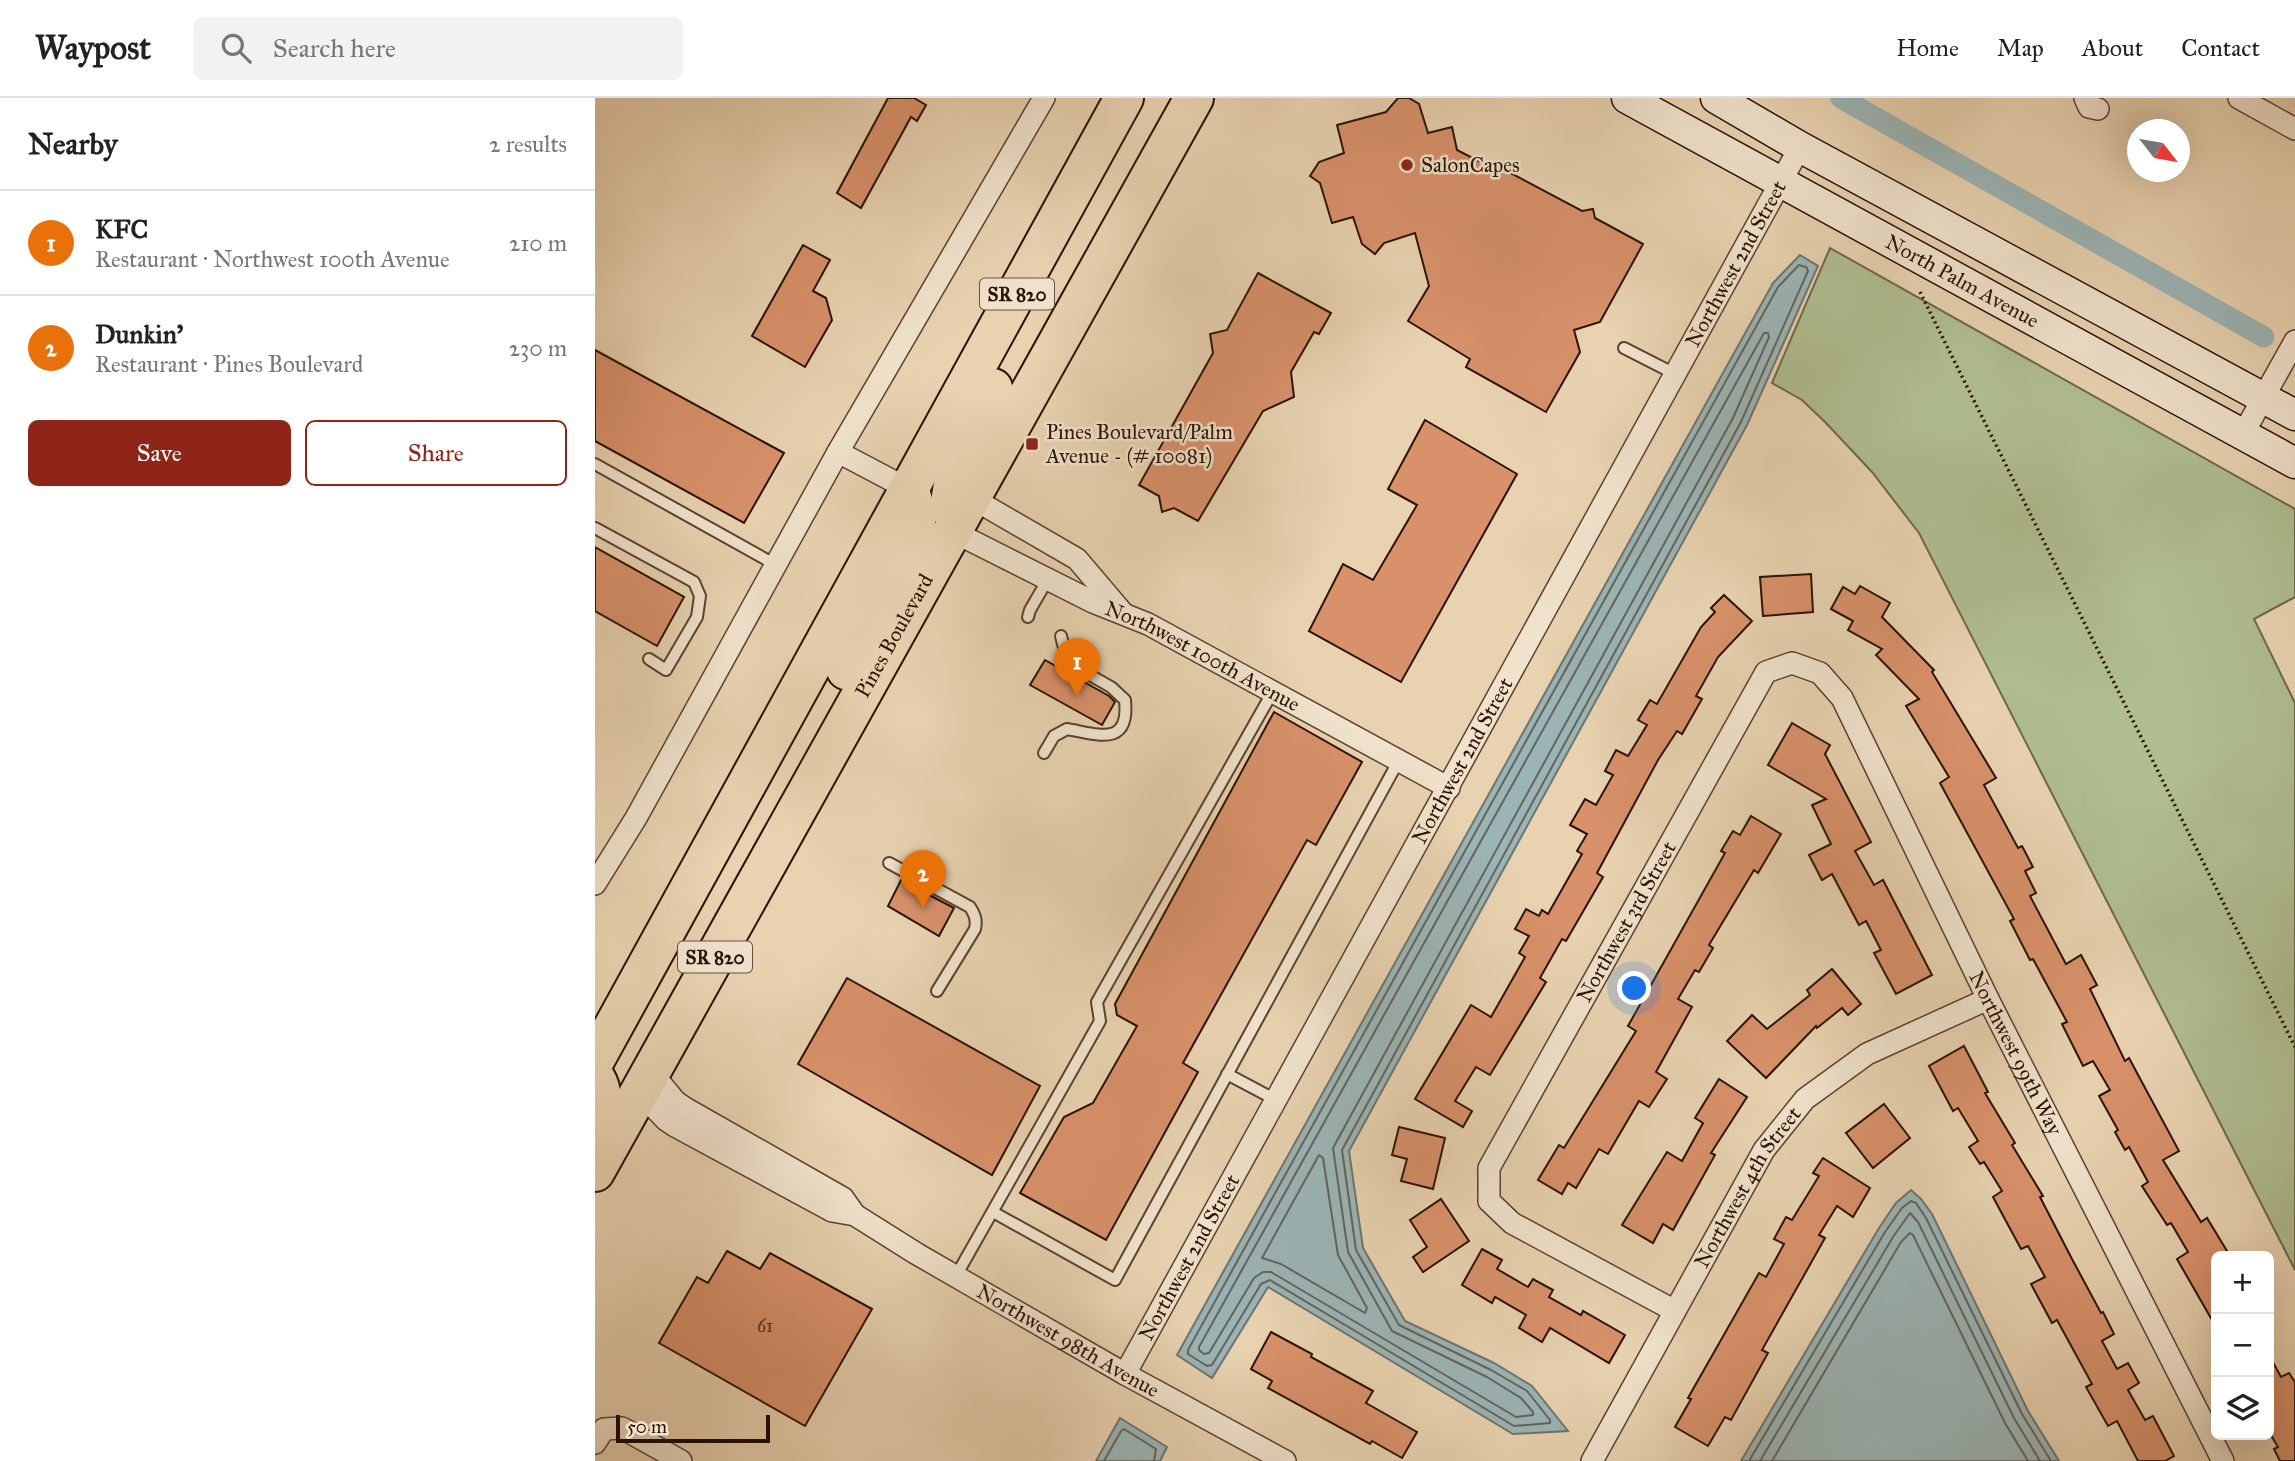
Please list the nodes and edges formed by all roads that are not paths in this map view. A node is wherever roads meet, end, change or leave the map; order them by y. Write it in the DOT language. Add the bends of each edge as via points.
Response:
graph roads {
  1 [pos="1044,98"];
  2 [pos="1124,98"];
  3 [pos="1194,98"];
  4 [pos="1627,98"];
  5 [pos="1716,98"];
  6 [pos="2239,98"];
  7 [pos="2295,129"];
  8 [pos="1800,147"];
  9 [pos="1782,184"];
  10 [pos="1065,208"];
  11 [pos="2295,341"];
  12 [pos="1624,348"];
  13 [pos="1677,375"];
  14 [pos="2264,397"];
  15 [pos="2295,415"];
  16 [pos="2243,434"];
  17 [pos="838,452"];
  18 [pos="2295,463"];
  19 [pos="595,464"];
  20 [pos="909,490"];
  21 [pos="970,497"];
  22 [pos="595,528"];
  23 [pos="952,531"];
  24 [pos="776,565"];
  25 [pos="1048,579"];
  26 [pos="1124,614"];
  27 [pos="1028,617"];
  28 [pos="1061,636"];
  29 [pos="649,659"];
  30 [pos="1792,663"];
  31 [pos="1272,693"];
  32 [pos="787,711"];
  33 [pos="1044,752"];
  34 [pos="1399,760"];
  35 [pos="1449,788"];
  36 [pos="793,818"];
  37 [pos="889,863"];
  38 [pos="595,884"];
  39 [pos="937,991"];
  40 [pos="1988,999"];
  41 [pos="595,1060"];
  42 [pos="1227,1074"];
  43 [pos="595,1077"];
  44 [pos="645,1082"];
  45 [pos="1276,1100"];
  46 [pos="595,1125"];
  47 [pos="595,1172"];
  48 [pos="993,1212"];
  49 [pos="956,1276"];
  50 [pos="1675,1311"];
  51 [pos="1125,1374"];
  52 [pos="595,1443"];
  53 [pos="681,1461"];
  54 [pos="1285,1461"];
  55 [pos="1592,1461"];
  56 [pos="2223,1461"];
  1 -- 17 [label="street"];
  2 -- 10 [label="highway, SR 820"];
  3 -- 21 [label="highway, Pines Boulevard / SR 820"];
  4 -- 9 [label="main road, North Palm Avenue"];
  5 -- 8 [label="main road, North Palm Avenue"];
  6 -- 7 [label="street"];
  8 -- 9 [label="street, Northwest 2nd Street"];
  8 -- 14 [label="main road, North Palm Avenue"];
  9 -- 13 [label="street, Northwest 2nd Street"];
  9 -- 16 [label="main road, North Palm Avenue"];
  10 -- 20 [label="highway, SR 820"];
  10 -- 23 [label="highway" via="1049,265 955,473 950,495"];
  11 -- 14 [label="street"];
  12 -- 13 [label="lane"];
  13 -- 35 [label="street, Northwest 2nd Street"];
  14 -- 15 [label="main road, North Palm Avenue"];
  14 -- 16 [label="street"];
  16 -- 18 [label="main road, North Palm Avenue"];
  17 -- 20 [label="street"];
  17 -- 24 [label="street"];
  19 -- 24 [label="lane"];
  20 -- 32 [label="highway, SR 820"];
  20 -- 36 [label="highway" via="917,516 912,542 810,739 795,786"];
  21 -- 23 [label="highway, Pines Boulevard / SR 820"];
  21 -- 26 [label="street" via="1077,559"];
  22 -- 29 [label="lane" via="694,582 700,596 697,617 666,670"];
  23 -- 25 [label="street, Northwest 100th Avenue"];
  23 -- 36 [label="highway, Pines Boulevard / SR 820"];
  24 -- 38 [label="street"];
  25 -- 26 [label="street, Northwest 100th Avenue"];
  25 -- 27 [label="lane"];
  26 -- 31 [label="street, Northwest 100th Avenue"];
  28 -- 33 [label="lane" via="1074,666 1125,699 1125,721 1104,737 1067,729 1054,736"];
  30 -- 40 [label="street, Northwest 99th Way" via="1820,674 1842,698"];
  30 -- 50 [label="street, Northwest 3rd Street" via="1766,672 1489,1168 1489,1201 1512,1223"];
  31 -- 34 [label="street, Northwest 100th Avenue"];
  31 -- 48 [label="lane" via="1097,1002 1100,1021"];
  32 -- 41 [label="highway, SR 820"];
  32 -- 44 [label="highway" via="739,851 639,1029 629,1061 630,1077"];
  34 -- 35 [label="street, Northwest 100th Avenue"];
  34 -- 42 [label="lane"];
  35 -- 45 [label="street, Northwest 2nd Street"];
  36 -- 44 [label="highway, Pines Boulevard / SR 820"];
  37 -- 39 [label="lane" via="969,907 977,922"];
  40 -- 50 [label="street, Northwest 4th Street" via="1867,1054 1805,1099 1764,1150"];
  40 -- 56 [label="street, Northwest 99th Way"];
  42 -- 45 [label="lane"];
  42 -- 48 [label="lane" via="1115,1280"];
  43 -- 46 [label="highway" via="602,1088"];
  44 -- 47 [label="highway, Pines Boulevard / SR 820"];
  44 -- 49 [label="street, Northwest 98th Avenue" via="666,1120 675,1126 832,1211 855,1215"];
  45 -- 51 [label="street, Northwest 2nd Street"];
  48 -- 49 [label="lane"];
  49 -- 51 [label="street, Northwest 98th Avenue"];
  50 -- 55 [label="street, Northwest 4th Street"];
  51 -- 54 [label="street, Northwest 98th Avenue"];
  52 -- 53 [label="street" via="604,1429 622,1428"];
}
